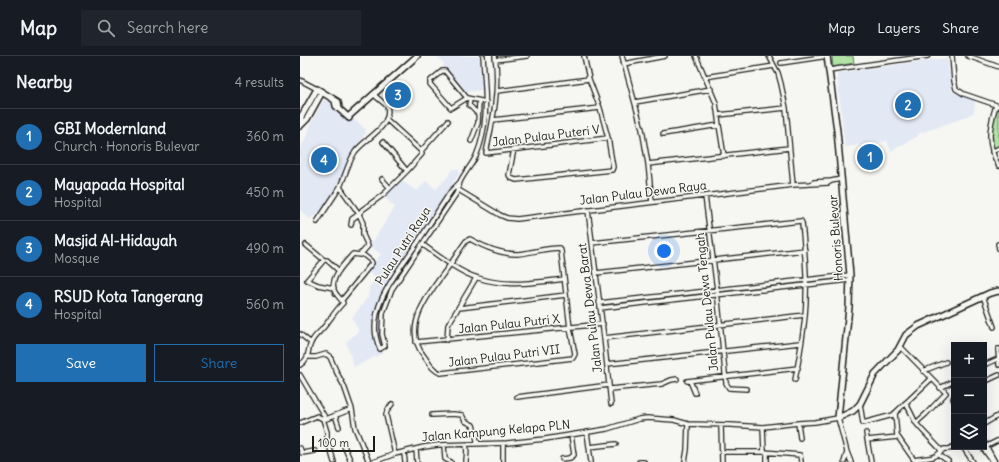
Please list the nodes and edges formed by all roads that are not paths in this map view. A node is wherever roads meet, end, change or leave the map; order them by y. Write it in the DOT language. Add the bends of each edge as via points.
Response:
graph roads {
  1 [pos="417,56"];
  2 [pos="483,56"];
  3 [pos="527,56"];
  4 [pos="584,56"];
  5 [pos="622,56"];
  6 [pos="665,56"];
  7 [pos="696,56"];
  8 [pos="769,56"];
  9 [pos="828,56"];
  10 [pos="928,56"];
  11 [pos="952,56"];
  12 [pos="968,56"];
  13 [pos="495,58"];
  14 [pos="781,63"];
  15 [pos="623,64"];
  16 [pos="774,66"];
  17 [pos="999,68"];
  18 [pos="829,70"];
  19 [pos="705,77"];
  20 [pos="589,79"];
  21 [pos="300,80"];
  22 [pos="711,89"];
  23 [pos="321,91"];
  24 [pos="498,91"];
  25 [pos="373,94"];
  26 [pos="468,98"];
  27 [pos="479,101"];
  28 [pos="486,102"];
  29 [pos="635,102"];
  30 [pos="997,105"];
  31 [pos="600,108"];
  32 [pos="786,108"];
  33 [pos="478,114"];
  34 [pos="718,115"];
  35 [pos="386,120"];
  36 [pos="493,120"];
  37 [pos="448,121"];
  38 [pos="300,125"];
  39 [pos="719,125"];
  40 [pos="662,134"];
  41 [pos="608,138"];
  42 [pos="471,141"];
  43 [pos="383,142"];
  44 [pos="789,148"];
  45 [pos="999,148"];
  46 [pos="514,149"];
  47 [pos="421,151"];
  48 [pos="992,152"];
  49 [pos="724,156"];
  50 [pos="648,164"];
  51 [pos="999,166"];
  52 [pos="407,171"];
  53 [pos="382,179"];
  54 [pos="841,179"];
  55 [pos="460,182"];
  56 [pos="793,185"];
  57 [pos="340,187"];
  58 [pos="454,187"];
  59 [pos="390,188"];
  60 [pos="458,190"];
  61 [pos="705,196"];
  62 [pos="652,202"];
  63 [pos="588,210"];
  64 [pos="359,214"];
  65 [pos="317,222"];
  66 [pos="350,225"];
  67 [pos="709,230"];
  68 [pos="418,241"];
  69 [pos="423,244"];
  70 [pos="592,244"];
  71 [pos="998,244"];
  72 [pos="306,245"];
  73 [pos="999,249"];
  74 [pos="804,250"];
  75 [pos="361,254"];
  76 [pos="324,260"];
  77 [pos="712,260"];
  78 [pos="450,264"];
  79 [pos="339,271"];
  80 [pos="596,273"];
  81 [pos="476,278"];
  82 [pos="850,278"];
  83 [pos="564,279"];
  84 [pos="806,280"];
  85 [pos="806,286"];
  86 [pos="334,288"];
  87 [pos="717,290"];
  88 [pos="999,291"];
  89 [pos="566,295"];
  90 [pos="717,295"];
  91 [pos="983,296"];
  92 [pos="342,300"];
  93 [pos="599,303"];
  94 [pos="459,308"];
  95 [pos="600,308"];
  96 [pos="377,311"];
  97 [pos="383,312"];
  98 [pos="805,315"];
  99 [pos="603,324"];
  100 [pos="721,325"];
  101 [pos="994,327"];
  102 [pos="570,328"];
  103 [pos="300,334"];
  104 [pos="604,338"];
  105 [pos="447,340"];
  106 [pos="416,342"];
  107 [pos="311,343"];
  108 [pos="800,344"];
  109 [pos="901,347"];
  110 [pos="999,348"];
  111 [pos="723,353"];
  112 [pos="308,357"];
  113 [pos="998,359"];
  114 [pos="946,362"];
  115 [pos="607,364"];
  116 [pos="987,364"];
  117 [pos="300,365"];
  118 [pos="999,365"];
  119 [pos="798,368"];
  120 [pos="923,371"];
  121 [pos="300,375"];
  122 [pos="999,375"];
  123 [pos="725,377"];
  124 [pos="677,379"];
  125 [pos="931,379"];
  126 [pos="795,380"];
  127 [pos="987,381"];
  128 [pos="951,382"];
  129 [pos="609,387"];
  130 [pos="940,388"];
  131 [pos="747,389"];
  132 [pos="695,393"];
  133 [pos="518,397"];
  134 [pos="905,403"];
  135 [pos="392,404"];
  136 [pos="611,404"];
  137 [pos="860,404"];
  138 [pos="352,410"];
  139 [pos="895,413"];
  140 [pos="432,415"];
  141 [pos="999,415"];
  142 [pos="335,416"];
  143 [pos="838,418"];
  144 [pos="325,420"];
  145 [pos="987,422"];
  146 [pos="300,423"];
  147 [pos="798,423"];
  148 [pos="916,423"];
  149 [pos="688,424"];
  150 [pos="721,424"];
  151 [pos="339,427"];
  152 [pos="763,427"];
  153 [pos="587,432"];
  154 [pos="866,433"];
  155 [pos="571,434"];
  156 [pos="897,436"];
  157 [pos="800,438"];
  158 [pos="866,440"];
  159 [pos="999,440"];
  160 [pos="503,443"];
  161 [pos="478,444"];
  162 [pos="616,444"];
  163 [pos="444,445"];
  164 [pos="466,445"];
  165 [pos="344,446"];
  166 [pos="987,446"];
  167 [pos="589,447"];
  168 [pos="300,448"];
  169 [pos="951,448"];
  170 [pos="416,449"];
  171 [pos="315,450"];
  172 [pos="965,450"];
  173 [pos="984,450"];
  174 [pos="722,452"];
  175 [pos="765,452"];
  176 [pos="846,452"];
  177 [pos="404,453"];
  178 [pos="940,453"];
  179 [pos="395,454"];
  180 [pos="562,459"];
  181 [pos="948,461"];
  182 [pos="334,462"];
  183 [pos="351,462"];
  184 [pos="369,462"];
  185 [pos="373,462"];
  186 [pos="405,462"];
  187 [pos="417,462"];
  188 [pos="451,462"];
  189 [pos="466,462"];
  190 [pos="503,462"];
  191 [pos="591,462"];
  192 [pos="639,462"];
  193 [pos="644,462"];
  194 [pos="685,462"];
  195 [pos="722,462"];
  196 [pos="767,462"];
  197 [pos="801,462"];
  198 [pos="844,462"];
  199 [pos="851,462"];
  200 [pos="871,462"];
  201 [pos="974,462"];
  202 [pos="994,462"];
  1 -- 25 [label="street"];
  2 -- 28 [label="street, Pulau Putri Raya"];
  3 -- 13 [label="street"];
  4 -- 20 [label="street"];
  5 -- 15 [label="street"];
  6 -- 15 [label="street"];
  7 -- 19 [label="street"];
  8 -- 16 [label="street"];
  9 -- 14 [label="street"];
  9 -- 18 [label="street, Honoris Bulevar"];
  10 -- 18 [label="street"];
  11 -- 30 [label="street" via="956,89"];
  12 -- 17 [label="street"];
  13 -- 24 [label="street"];
  15 -- 29 [label="street"];
  16 -- 19 [label="street"];
  16 -- 32 [label="street"];
  18 -- 54 [label="street, Honoris Bulevar"];
  19 -- 22 [label="street"];
  20 -- 24 [label="street"];
  20 -- 31 [label="street"];
  21 -- 23 [label="street"];
  22 -- 29 [label="street"];
  22 -- 34 [label="street"];
  23 -- 25 [label="street" via="338,102 339,108 349,117"];
  23 -- 38 [label="street" via="307,119"];
  24 -- 36 [label="street"];
  25 -- 35 [label="street" via="387,106"];
  26 -- 26 [label="street" via="445,71 430,81 451,108"];
  26 -- 27 [label="street"];
  26 -- 33 [label="street" via="469,105"];
  27 -- 28 [label="street"];
  27 -- 33 [label="street"];
  28 -- 55 [label="street, Pulau Putri Raya" via="484,132 476,156"];
  29 -- 50 [label="street"];
  30 -- 48 [label="street" via="990,132"];
  31 -- 36 [label="street"];
  31 -- 41 [label="street"];
  32 -- 34 [label="street"];
  32 -- 44 [label="street"];
  33 -- 42 [label="street" via="478,123"];
  34 -- 39 [label="street"];
  35 -- 47 [label="street"];
  35 -- 57 [label="street" via="355,153"];
  36 -- 46 [label="street, Jalan Pulau Puteri V" via="486,152"];
  37 -- 47 [label="street"];
  39 -- 40 [label="street"];
  39 -- 49 [label="street"];
  41 -- 46 [label="street, Jalan Pulau Puteri V"];
  41 -- 46 [label="street" via="614,166 612,170 516,180 509,175"];
  43 -- 52 [label="street"];
  44 -- 49 [label="street"];
  44 -- 56 [label="street"];
  45 -- 48 [label="street"];
  47 -- 52 [label="street" via="422,154"];
  48 -- 51 [label="street"];
  49 -- 50 [label="street"];
  50 -- 62 [label="street"];
  52 -- 59 [label="street"];
  53 -- 59 [label="street"];
  54 -- 56 [label="street, Jalan Pulau Dewa Raya" via="828,183"];
  54 -- 82 [label="street, Honoris Bulevar"];
  55 -- 58 [label="street, Pulau Putri Raya"];
  55 -- 60 [label="street, Pulau Putri Raya"];
  56 -- 61 [label="street, Jalan Pulau Dewa Raya"];
  57 -- 64 [label="street"];
  57 -- 65 [label="street"];
  58 -- 60 [label="street, Jalan Pulau Dewa Raya"];
  58 -- 68 [label="street, Pulau Putri Raya"];
  59 -- 64 [label="street"];
  60 -- 63 [label="street, Jalan Pulau Dewa Raya" via="507,218"];
  60 -- 69 [label="street, Pulau Putri Raya"];
  61 -- 62 [label="street, Jalan Pulau Dewa Raya"];
  61 -- 67 [label="street, Jalan Pulau Dewa Tengah"];
  62 -- 63 [label="street, Jalan Pulau Dewa Raya"];
  63 -- 70 [label="street, Jalan Pulau Dewa Barat"];
  64 -- 66 [label="street" via="352,218"];
  64 -- 75 [label="street" via="363,223 363,235 368,245"];
  67 -- 70 [label="street"];
  67 -- 74 [label="street" via="800,221"];
  67 -- 77 [label="street, Jalan Pulau Dewa Tengah"];
  68 -- 69 [label="street"];
  68 -- 96 [label="street, Pulau Putri Raya" via="387,287"];
  69 -- 78 [label="street"];
  69 -- 97 [label="street, Pulau Putri Raya" via="392,289"];
  70 -- 80 [label="street, Jalan Pulau Dewa Barat"];
  71 -- 73 [label="street"];
  72 -- 76 [label="street"];
  74 -- 77 [label="street"];
  74 -- 84 [label="street"];
  75 -- 79 [label="street" via="353,254"];
  75 -- 92 [label="street" via="372,263"];
  76 -- 79 [label="street"];
  76 -- 86 [label="street" via="307,280"];
  77 -- 80 [label="street"];
  77 -- 87 [label="street, Jalan Pulau Dewa Tengah"];
  78 -- 81 [label="street"];
  78 -- 83 [label="street, Jalan Pulau Putri VII" via="470,239 487,248 516,254 560,248"];
  78 -- 106 [label="street, Jalan Pulau Putri VII" via="419,311 415,327"];
  79 -- 86 [label="street"];
  80 -- 93 [label="street, Jalan Pulau Dewa Barat"];
  81 -- 83 [label="street" via="510,284"];
  81 -- 94 [label="street"];
  82 -- 84 [label="street"];
  82 -- 85 [label="street"];
  82 -- 143 [label="street, Honoris Bulevar"];
  83 -- 89 [label="street, Jalan Pulau Putri VII"];
  84 -- 85 [label="street"];
  84 -- 87 [label="street"];
  85 -- 90 [label="street"];
  85 -- 98 [label="street"];
  86 -- 92 [label="street"];
  87 -- 90 [label="street, Jalan Pulau Dewa Tengah"];
  87 -- 93 [label="street"];
  88 -- 91 [label="street, Jalan Kampung Kelapa PLN"];
  89 -- 94 [label="street"];
  89 -- 102 [label="street, Jalan Pulau Putri VII"];
  90 -- 95 [label="street"];
  90 -- 100 [label="street, Jalan Pulau Dewa Tengah"];
  91 -- 101 [label="street"];
  91 -- 109 [label="street, Jalan Kampung Kelapa PLN" via="912,330 902,341"];
  92 -- 107 [label="street" via="343,303"];
  93 -- 95 [label="street, Jalan Pulau Dewa Barat"];
  94 -- 105 [label="street" via="448,324"];
  95 -- 99 [label="street, Jalan Pulau Dewa Barat"];
  96 -- 97 [label="street"];
  96 -- 97 [label="street, Pulau Putri Raya" via="375,324 380,349 385,346 382,334"];
  98 -- 100 [label="street"];
  98 -- 108 [label="street"];
  99 -- 102 [label="street, Jalan Pulau Putri X"];
  99 -- 104 [label="street, Jalan Pulau Dewa Barat"];
  100 -- 104 [label="street"];
  100 -- 111 [label="street, Jalan Pulau Dewa Tengah"];
  102 -- 105 [label="street, Jalan Pulau Putri X"];
  102 -- 106 [label="street, Jalan Pulau Putri VII" via="575,354 573,358 441,373 434,369 420,352"];
  103 -- 107 [label="street"];
  104 -- 115 [label="street, Jalan Pulau Dewa Barat"];
  105 -- 106 [label="street, Jalan Pulau Putri X"];
  107 -- 112 [label="street"];
  108 -- 111 [label="street"];
  108 -- 119 [label="street"];
  109 -- 120 [label="street"];
  109 -- 137 [label="street, Jalan Kampung Kelapa PLN" via="875,374"];
  110 -- 113 [label="street"];
  111 -- 115 [label="street"];
  111 -- 123 [label="street, Jalan Pulau Dewa Tengah"];
  112 -- 117 [label="street"];
  112 -- 138 [label="street" via="316,358 328,354 344,386"];
  113 -- 116 [label="street"];
  113 -- 118 [label="street"];
  114 -- 120 [label="street"];
  115 -- 129 [label="street, Jalan Pulau Dewa Barat"];
  119 -- 123 [label="street"];
  119 -- 126 [label="street"];
  120 -- 125 [label="street"];
  121 -- 144 [label="street"];
  122 -- 127 [label="street"];
  123 -- 131 [label="street, Jalan Pulau Dewa Tengah" via="729,388"];
  123 -- 132 [label="street" via="688,381"];
  124 -- 129 [label="street" via="662,384"];
  125 -- 130 [label="street"];
  125 -- 134 [label="street"];
  128 -- 130 [label="street"];
  129 -- 133 [label="street"];
  129 -- 136 [label="street, Jalan Pulau Dewa Barat"];
  130 -- 148 [label="street" via="946,394"];
  134 -- 139 [label="street"];
  134 -- 148 [label="street"];
  135 -- 179 [label="street" via="386,414"];
  137 -- 139 [label="street" via="863,423"];
  137 -- 143 [label="street, Jalan Kampung Kelapa PLN" via="853,411"];
  138 -- 142 [label="street"];
  138 -- 184 [label="street" via="355,428"];
  139 -- 156 [label="street"];
  140 -- 161 [label="street" via="462,415 465,421 473,425"];
  141 -- 145 [label="street"];
  142 -- 144 [label="street"];
  142 -- 151 [label="street"];
  143 -- 147 [label="street, Jalan Kampung Kelapa PLN"];
  143 -- 176 [label="street"];
  144 -- 146 [label="street" via="317,416"];
  144 -- 182 [label="street"];
  147 -- 152 [label="street, Jalan Kampung Kelapa PLN"];
  147 -- 157 [label="street"];
  148 -- 178 [label="street" via="940,449"];
  149 -- 150 [label="street, Jalan Kampung Kelapa PLN"];
  149 -- 153 [label="street, Jalan Kampung Kelapa PLN" via="647,418"];
  149 -- 194 [label="street"];
  150 -- 152 [label="street, Jalan Kampung Kelapa PLN"];
  150 -- 174 [label="street"];
  152 -- 175 [label="street"];
  153 -- 155 [label="street, Jalan Kampung Kelapa PLN"];
  153 -- 167 [label="street"];
  154 -- 158 [label="street"];
  155 -- 160 [label="street, Jalan Kampung Kelapa PLN"];
  155 -- 180 [label="street" via="574,455"];
  156 -- 158 [label="street"];
  156 -- 178 [label="street" via="914,460 933,458"];
  158 -- 200 [label="street"];
  159 -- 166 [label="street"];
  160 -- 161 [label="street, Jalan Kampung Kelapa PLN"];
  160 -- 190 [label="street"];
  161 -- 164 [label="street, Jalan Kampung Kelapa PLN"];
  162 -- 167 [label="street"];
  163 -- 164 [label="street, Jalan Kampung Kelapa PLN"];
  163 -- 170 [label="street, Jalan Kampung Kelapa PLN"];
  163 -- 188 [label="street" via="445,459"];
  164 -- 189 [label="street"];
  165 -- 183 [label="street"];
  166 -- 202 [label="street"];
  167 -- 191 [label="street"];
  168 -- 171 [label="street" via="302,453"];
  169 -- 178 [label="street"];
  170 -- 177 [label="street, Jalan Kampung Kelapa PLN"];
  170 -- 187 [label="street"];
  172 -- 201 [label="street"];
  173 -- 202 [label="street"];
  174 -- 175 [label="street"];
  174 -- 195 [label="street"];
  175 -- 196 [label="street"];
  175 -- 197 [label="street" via="800,455"];
  176 -- 198 [label="street"];
  176 -- 199 [label="street"];
  177 -- 179 [label="street, Jalan Kampung Kelapa PLN"];
  177 -- 186 [label="street"];
  178 -- 181 [label="street"];
  179 -- 185 [label="street, Jalan Kampung Kelapa PLN"];
  192 -- 193 [label="street"];
}
